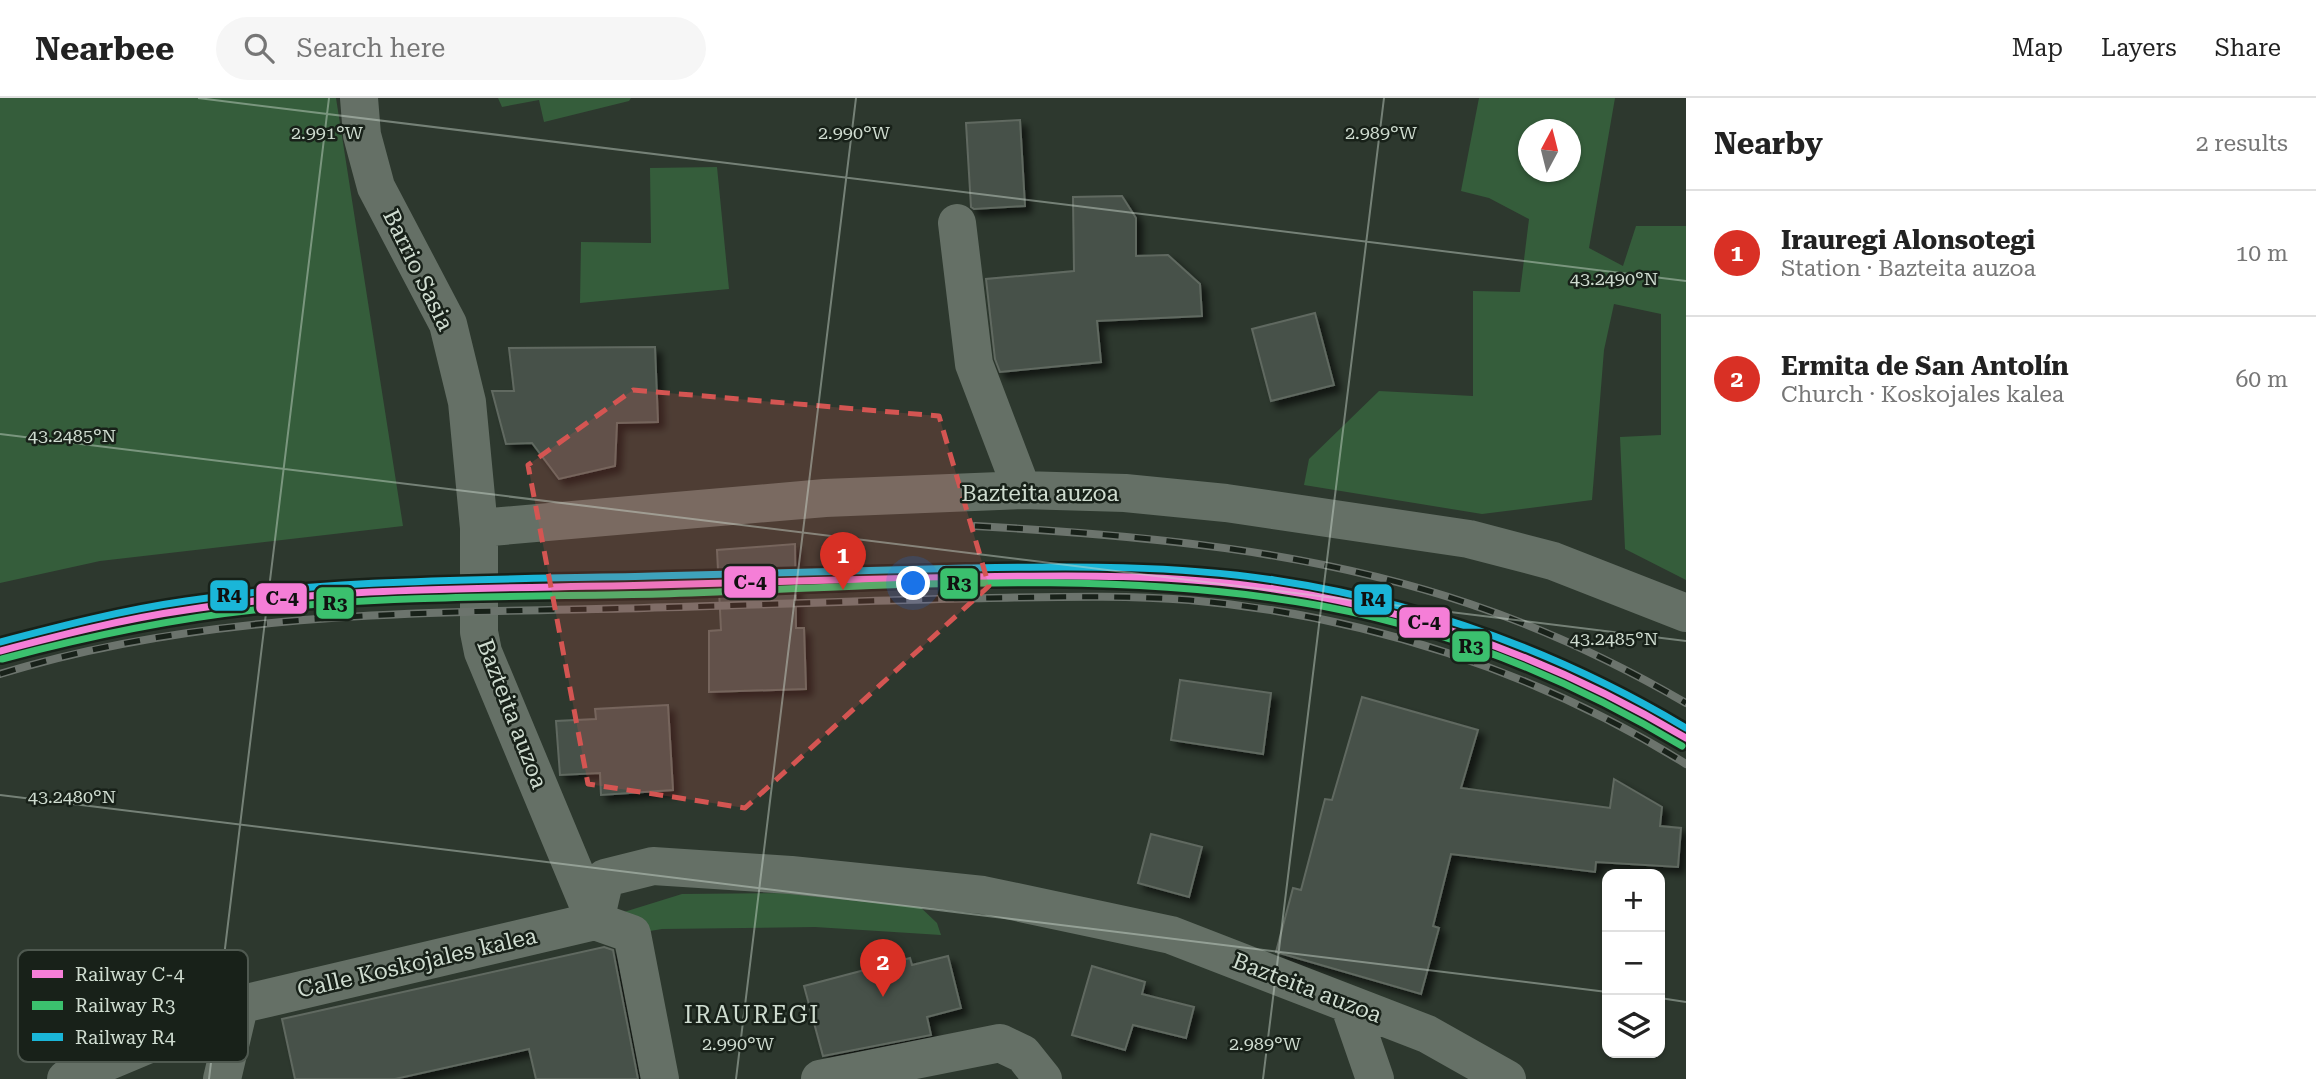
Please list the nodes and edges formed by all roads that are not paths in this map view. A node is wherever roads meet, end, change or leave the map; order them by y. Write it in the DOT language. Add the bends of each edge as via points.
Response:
graph roads {
  1 [pos="359,98"];
  2 [pos="957,223"];
  3 [pos="1022,490"];
  4 [pos="478,528"];
  5 [pos="1686,613"];
  6 [pos="595,921"];
  7 [pos="1349,1004"];
  8 [pos="248,1005"];
  9 [pos="107,1062"];
  10 [pos="66,1079"];
  11 [pos="660,1079"];
  12 [pos="820,1079"];
  13 [pos="1043,1079"];
  14 [pos="1375,1079"];
  15 [pos="1507,1079"];
  1 -- 4 [label="street, Barrio Sasia" via="362,135 376,187 448,324 467,402"];
  2 -- 3 [label="street" via="974,364"];
  3 -- 4 [label="street, Bazteita auzoa" via="725,505"];
  3 -- 5 [label="street, Bazteita auzoa" via="1125,493 1226,503 1468,540 1553,561"];
  4 -- 6 [label="street, Bazteita auzoa" via="483,652"];
  6 -- 7 [label="street, Bazteita auzoa" via="605,878 653,866 969,894 1171,935"];
  6 -- 8 [label="street, Calle Koskojales kalea"];
  6 -- 11 [label="street" via="632,934"];
  7 -- 14 [label="street"];
  7 -- 15 [label="street, Bazteita auzoa" via="1427,1034"];
  9 -- 10 [label="street, Calle Koskojales kalea"];
  12 -- 13 [label="street" via="1000,1043 1023,1054"];
}
